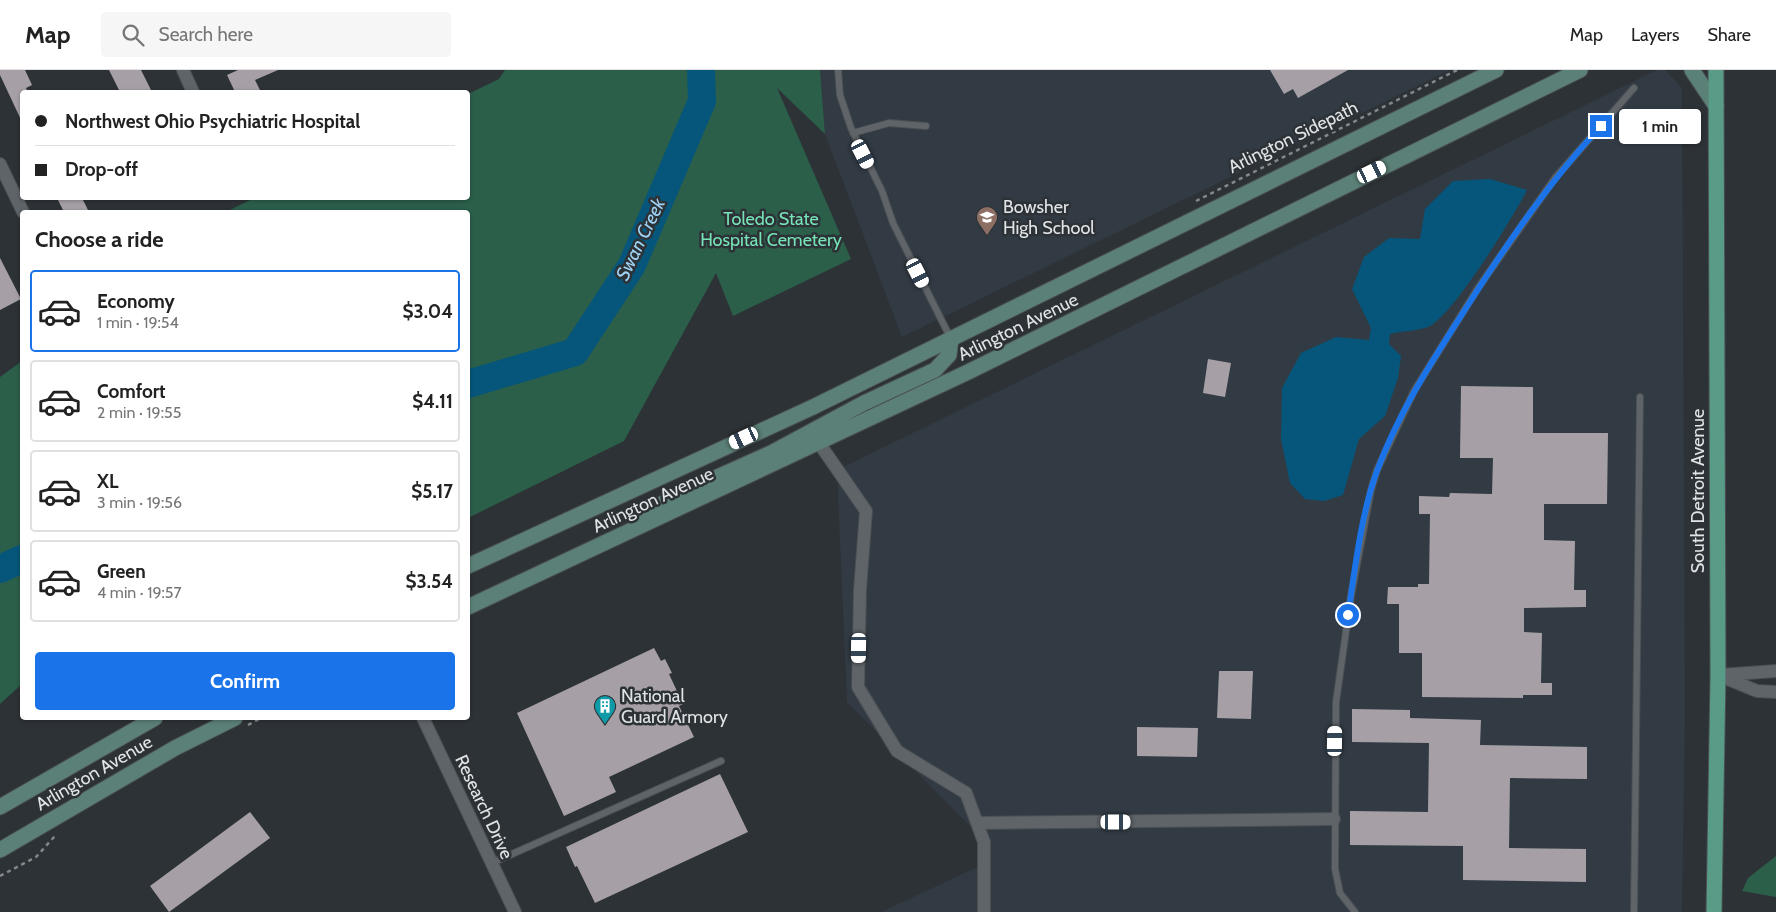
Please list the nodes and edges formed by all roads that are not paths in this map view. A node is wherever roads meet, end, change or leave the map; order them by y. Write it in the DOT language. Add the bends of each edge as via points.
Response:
graph roads {
  1 [pos="183,70"];
  2 [pos="838,70"];
  3 [pos="1496,70"];
  4 [pos="1580,70"];
  5 [pos="1692,70"];
  6 [pos="1725,70"];
  7 [pos="1716,77"];
  8 [pos="1634,88"];
  9 [pos="192,90"];
  10 [pos="1716,106"];
  11 [pos="926,126"];
  12 [pos="853,133"];
  13 [pos="0,164"];
  14 [pos="22,210"];
  15 [pos="951,339"];
  16 [pos="1640,397"];
  17 [pos="819,443"];
  18 [pos="580,555"];
  19 [pos="470,565"];
  20 [pos="470,606"];
  21 [pos="1776,671"];
  22 [pos="1718,675"];
  23 [pos="1776,692"];
  24 [pos="152,720"];
  25 [pos="231,720"];
  26 [pos="424,720"];
  27 [pos="721,761"];
  28 [pos="0,807"];
  29 [pos="1334,819"];
  30 [pos="977,823"];
  31 [pos="0,850"];
  32 [pos="492,863"];
  33 [pos="515,912"];
  34 [pos="984,912"];
  35 [pos="1355,912"];
  36 [pos="1634,912"];
  37 [pos="1714,912"];
  1 -- 9 [label="street"];
  2 -- 12 [label="lane" via="840,95"];
  3 -- 15 [label="street, Arlington Avenue"];
  4 -- 17 [label="street, Arlington Avenue"];
  5 -- 10 [label="street"];
  6 -- 7 [label="street"];
  7 -- 10 [label="main road, South Detroit Avenue"];
  8 -- 29 [label="lane" via="1556,178 1478,288 1414,391 1377,470 1351,596 1336,702"];
  10 -- 22 [label="main road, South Detroit Avenue"];
  11 -- 12 [label="lane" via="890,123"];
  12 -- 15 [label="lane" via="882,191 893,223"];
  13 -- 14 [label="street"];
  15 -- 18 [label="street" via="949,356 935,370 864,403 772,453 675,496"];
  15 -- 19 [label="street, Arlington Avenue" via="813,407"];
  16 -- 36 [label="lane"];
  17 -- 18 [label="street, Arlington Avenue"];
  17 -- 30 [label="street" via="866,511 858,687 897,751 966,792"];
  18 -- 20 [label="street, Arlington Avenue"];
  21 -- 22 [label="street"];
  22 -- 23 [label="street" via="1757,691"];
  22 -- 37 [label="main road, South Detroit Avenue"];
  24 -- 28 [label="street, Arlington Avenue"];
  25 -- 31 [label="street, Arlington Avenue" via="175,748"];
  26 -- 32 [label="street, Research Drive"];
  27 -- 32 [label="lane"];
  29 -- 30 [label="street"];
  29 -- 35 [label="lane" via="1337,881 1346,902"];
  30 -- 34 [label="street" via="984,842"];
  32 -- 33 [label="street, Research Drive"];
}
